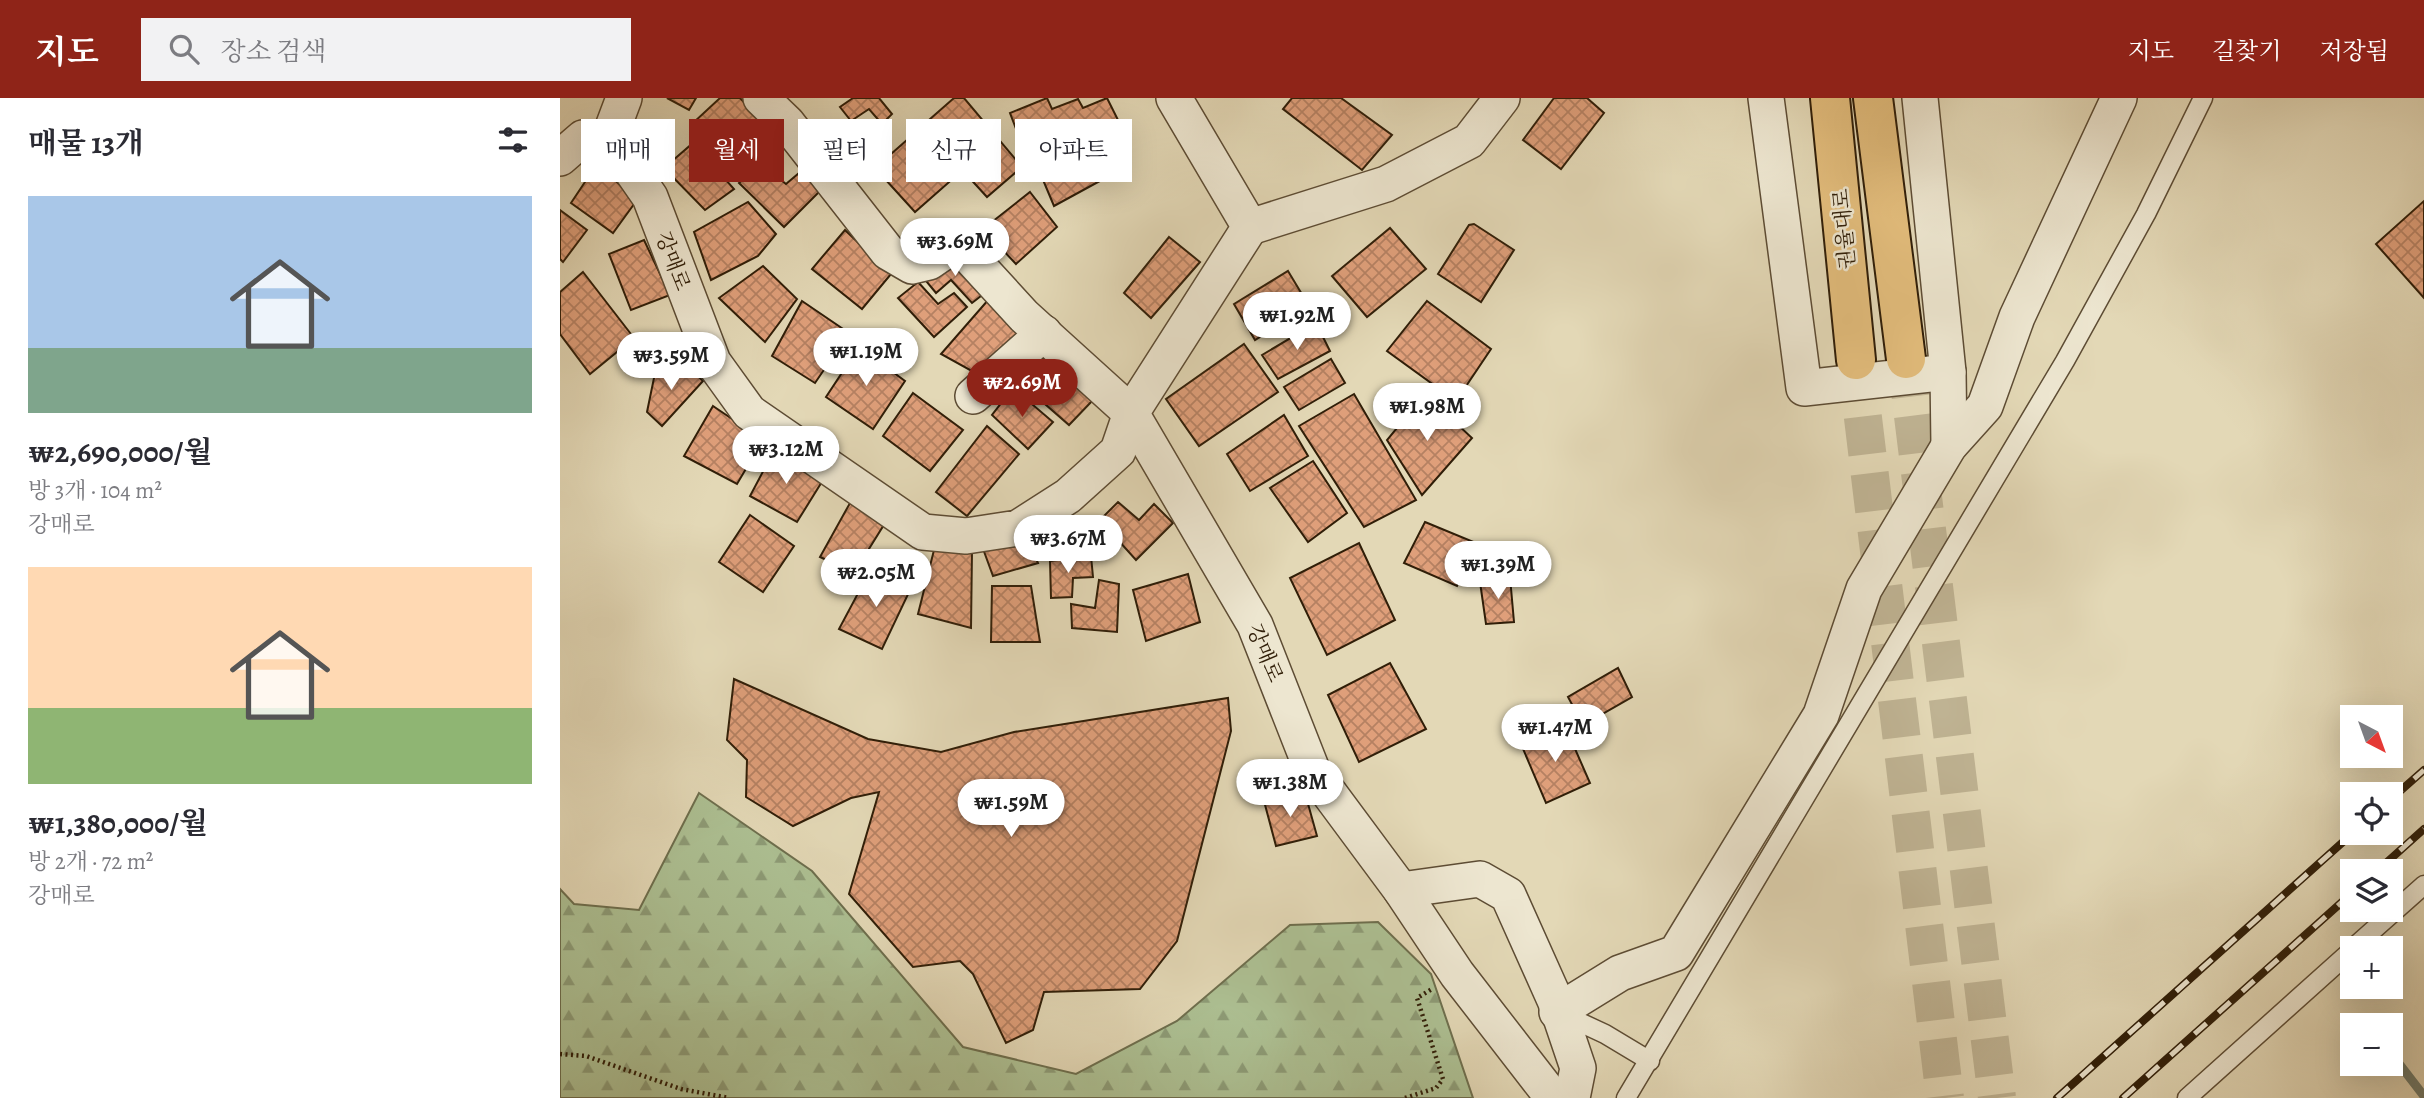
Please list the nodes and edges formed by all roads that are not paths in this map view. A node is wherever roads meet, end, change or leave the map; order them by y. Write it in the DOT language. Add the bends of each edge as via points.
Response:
graph roads {
  1 [pos="624,98"];
  2 [pos="761,98"];
  3 [pos="1174,98"];
  4 [pos="1502,98"];
  5 [pos="1766,98"];
  6 [pos="1830,98"];
  7 [pos="1873,98"];
  8 [pos="1920,98"];
  9 [pos="2119,98"];
  10 [pos="2203,98"];
  11 [pos="578,138"];
  12 [pos="1250,227"];
  13 [pos="1044,333"];
  14 [pos="1906,359"];
  15 [pos="1856,360"];
  16 [pos="1948,372"];
  17 [pos="973,396"];
  18 [pos="1131,413"];
  19 [pos="1950,446"];
  20 [pos="2424,885"];
  21 [pos="1401,890"];
  22 [pos="2367,936"];
  23 [pos="2340,961"];
  24 [pos="1557,1012"];
  25 [pos="1650,1061"];
  26 [pos="1553,1098"];
  27 [pos="1572,1098"];
  28 [pos="1626,1098"];
  29 [pos="2187,1098"];
  1 -- 11 [label="street"];
  2 -- 13 [label="street, 강매로" via="787,123 888,252 912,266 929,262 957,243"];
  3 -- 12 [label="street"];
  4 -- 12 [label="street" via="1469,141 1386,184"];
  5 -- 16 [label="street" via="1804,388"];
  6 -- 15 [label="highway, 권율대로"];
  7 -- 14 [label="highway, 권율대로"];
  8 -- 16 [label="street"];
  9 -- 19 [label="street" via="2017,317 1985,406"];
  10 -- 25 [label="lane" via="2065,361"];
  11 -- 18 [label="street, 강매로" via="650,197 713,362 749,412 923,532 966,536 1018,528 1068,496 1118,451"];
  12 -- 18 [label="street, 강매로"];
  13 -- 17 [label="street"];
  13 -- 18 [label="street, 강매로"];
  16 -- 19 [label="street"];
  18 -- 21 [label="street, 강매로" via="1255,625 1312,770"];
  19 -- 24 [label="street" via="1864,589 1821,715 1676,953 1620,973"];
  20 -- 22 [label="lane"];
  21 -- 24 [label="street" via="1480,879 1508,895"];
  21 -- 26 [label="street, 강매로" via="1457,974"];
  23 -- 29 [label="lane"];
  24 -- 25 [label="lane"];
  24 -- 27 [label="street" via="1578,1068"];
  25 -- 28 [label="lane"];
}
